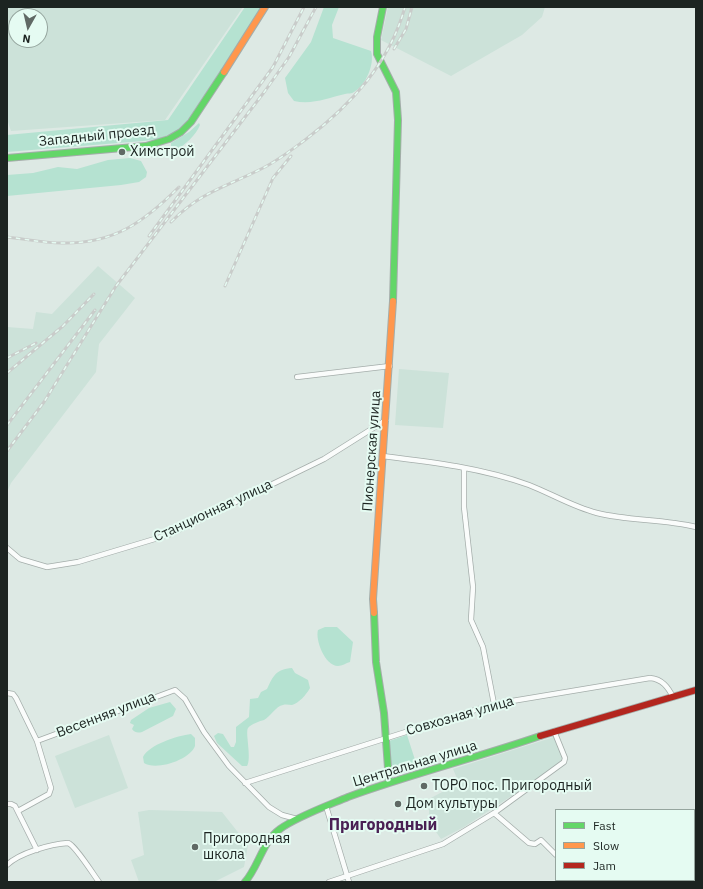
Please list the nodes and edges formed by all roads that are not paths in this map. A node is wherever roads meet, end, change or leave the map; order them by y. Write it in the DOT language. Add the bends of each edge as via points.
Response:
graph roads {
  1 [pos="265,7"];
  2 [pos="383,7"];
  3 [pos="7,158"];
  4 [pos="390,366"];
  5 [pos="297,377"];
  6 [pos="386,420"];
  7 [pos="383,456"];
  8 [pos="464,468"];
  9 [pos="696,528"];
  10 [pos="7,548"];
  11 [pos="696,690"];
  12 [pos="7,693"];
  13 [pos="673,697"];
  14 [pos="494,704"];
  15 [pos="554,731"];
  16 [pos="385,739"];
  17 [pos="37,742"];
  18 [pos="389,782"];
  19 [pos="244,783"];
  20 [pos="7,804"];
  21 [pos="326,806"];
  22 [pos="18,811"];
  23 [pos="494,813"];
  24 [pos="297,819"];
  25 [pos="37,850"];
  26 [pos="555,854"];
  27 [pos="7,865"];
  28 [pos="347,876"];
  29 [pos="99,882"];
  30 [pos="244,882"];
  31 [pos="329,882"];
  32 [pos="350,882"];
  1 -- 3 [label="street, Западный проезд" via="199,111 186,127 175,135 146,146"];
  2 -- 4 [label="street, Пионерская улица" via="376,54 396,92 398,120"];
  4 -- 5 [label="street"];
  4 -- 6 [label="street, Пионерская улица"];
  6 -- 7 [label="street, Пионерская улица"];
  6 -- 10 [label="street, Станционная улица" via="324,459 168,535 78,562 47,567 20,559"];
  7 -- 8 [label="street"];
  7 -- 16 [label="street, Пионерская улица" via="373,600 376,662 384,713"];
  8 -- 9 [label="street" via="530,485 586,510"];
  8 -- 14 [label="street" via="464,507 473,587 472,620 483,647"];
  11 -- 13 [label="street, Центральная улица"];
  12 -- 17 [label="street" via="13,694 16,698"];
  13 -- 14 [label="street, Совхозная улица" via="663,683 650,678"];
  13 -- 15 [label="street, Центральная улица"];
  14 -- 16 [label="street, Совхозная улица"];
  15 -- 18 [label="street, Центральная улица" via="478,757"];
  15 -- 23 [label="street" via="565,758 564,762"];
  16 -- 18 [label="street, Пионерская улица"];
  16 -- 19 [label="street, Совхозная улица"];
  17 -- 19 [label="street, Весенняя улица" via="175,690 185,698 219,755"];
  17 -- 22 [label="street" via="51,791"];
  18 -- 21 [label="street, Центральная улица"];
  19 -- 24 [label="street" via="273,810"];
  20 -- 22 [label="street" via="14,804"];
  21 -- 24 [label="street, Центральная улица"];
  21 -- 28 [label="street"];
  22 -- 25 [label="street"];
  23 -- 26 [label="street" via="529,843 541,840"];
  23 -- 28 [label="street" via="443,844"];
  24 -- 30 [label="street, Центральная улица" via="268,840 253,873"];
  25 -- 27 [label="street" via="16,858"];
  25 -- 29 [label="street" via="64,843 72,844"];
  28 -- 31 [label="street"];
  28 -- 32 [label="street"];
}
